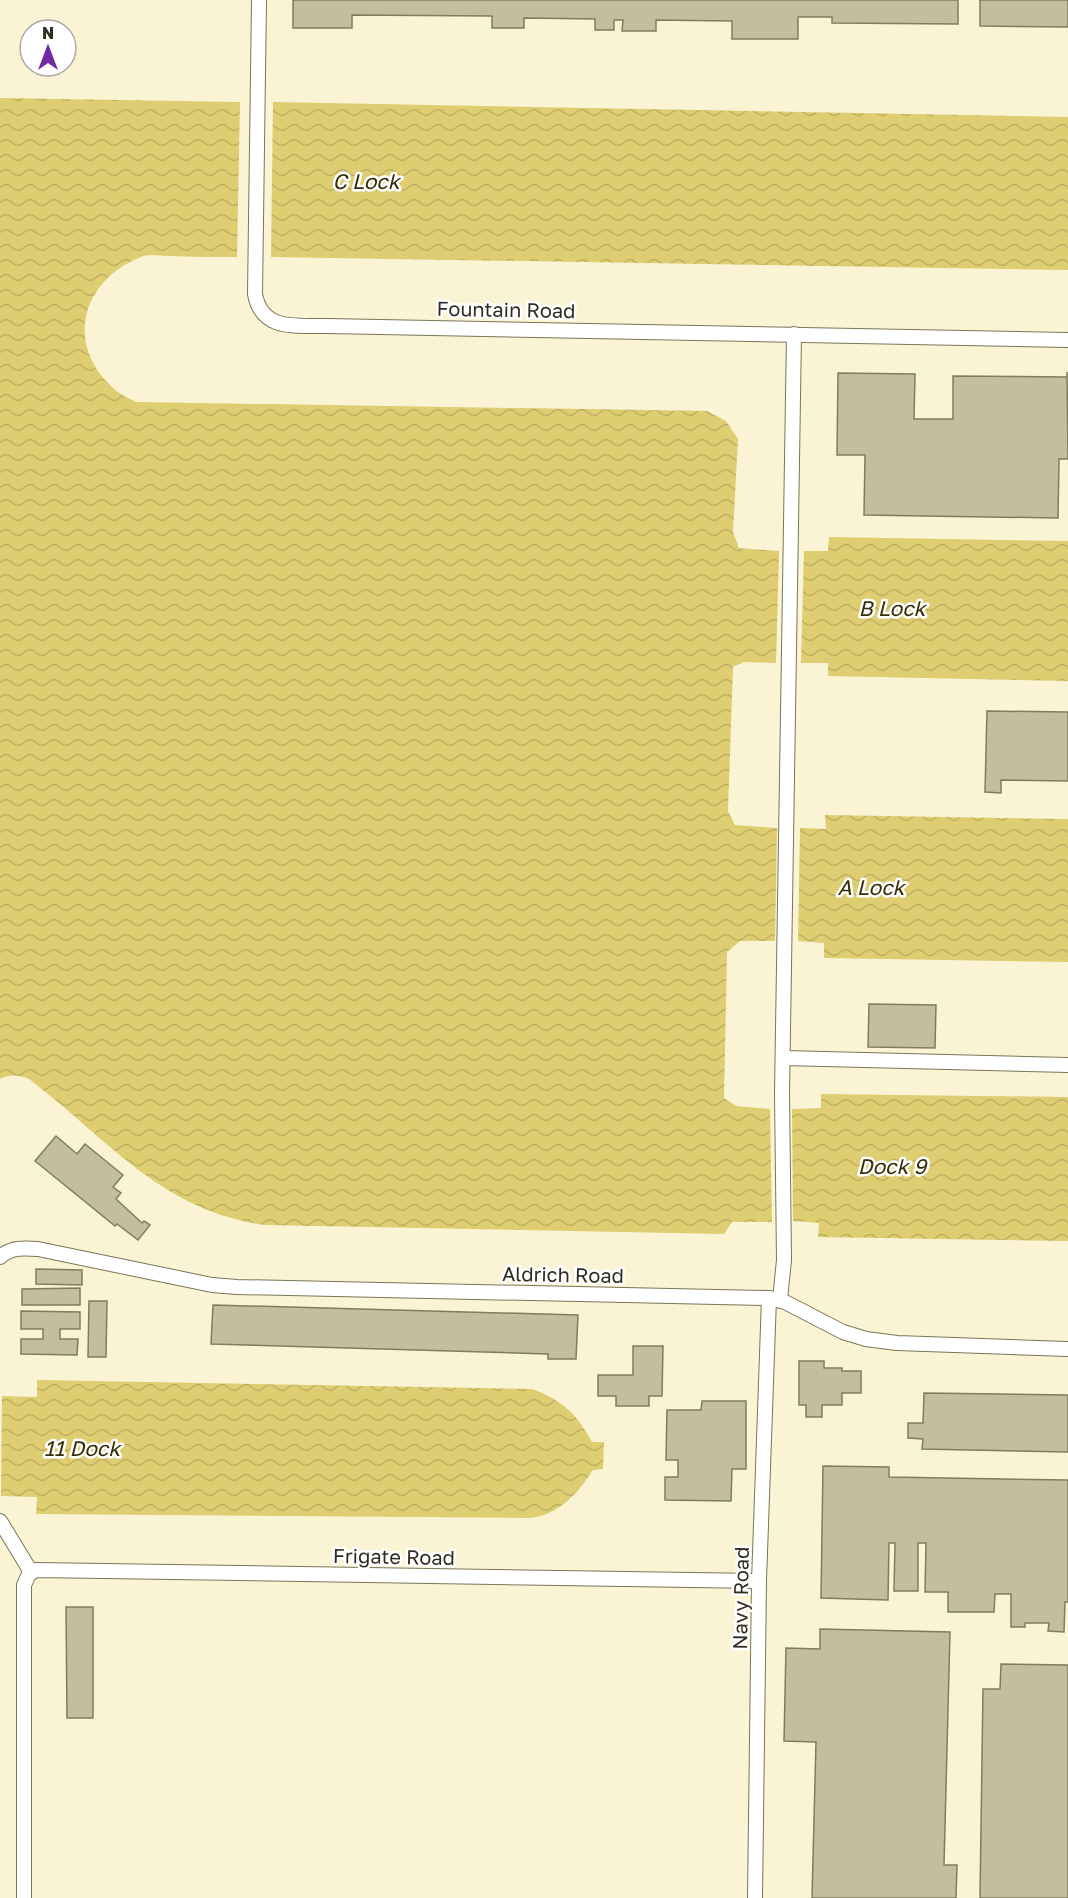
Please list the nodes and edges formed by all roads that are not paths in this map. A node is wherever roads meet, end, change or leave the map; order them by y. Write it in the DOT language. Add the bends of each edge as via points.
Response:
graph roads {
  1 [pos="259,0"];
  2 [pos="794,334"];
  3 [pos="1068,340"];
  4 [pos="783,1058"];
  5 [pos="1068,1065"];
  6 [pos="0,1257"];
  7 [pos="775,1299"];
  8 [pos="1068,1349"];
  9 [pos="0,1521"];
  10 [pos="30,1573"];
  11 [pos="759,1581"];
  12 [pos="24,1898"];
  13 [pos="755,1898"];
  1 -- 2 [label="lane, Fountain Road" via="255,294 258,308 267,318 281,323 339,326"];
  2 -- 3 [label="lane, Fountain Road"];
  2 -- 4 [label="lane, Navy Road"];
  4 -- 5 [label="lane"];
  4 -- 7 [label="lane, Navy Road" via="783,1281"];
  6 -- 7 [label="lane, Aldrich Road" via="19,1248 51,1251 237,1287"];
  7 -- 8 [label="lane, Aldrich Road" via="866,1339"];
  7 -- 11 [label="lane, Navy Road"];
  9 -- 10 [label="lane"];
  10 -- 11 [label="lane, Frigate Road" via="39,1570"];
  10 -- 12 [label="lane" via="24,1585"];
  11 -- 13 [label="lane, Navy Road"];
}
